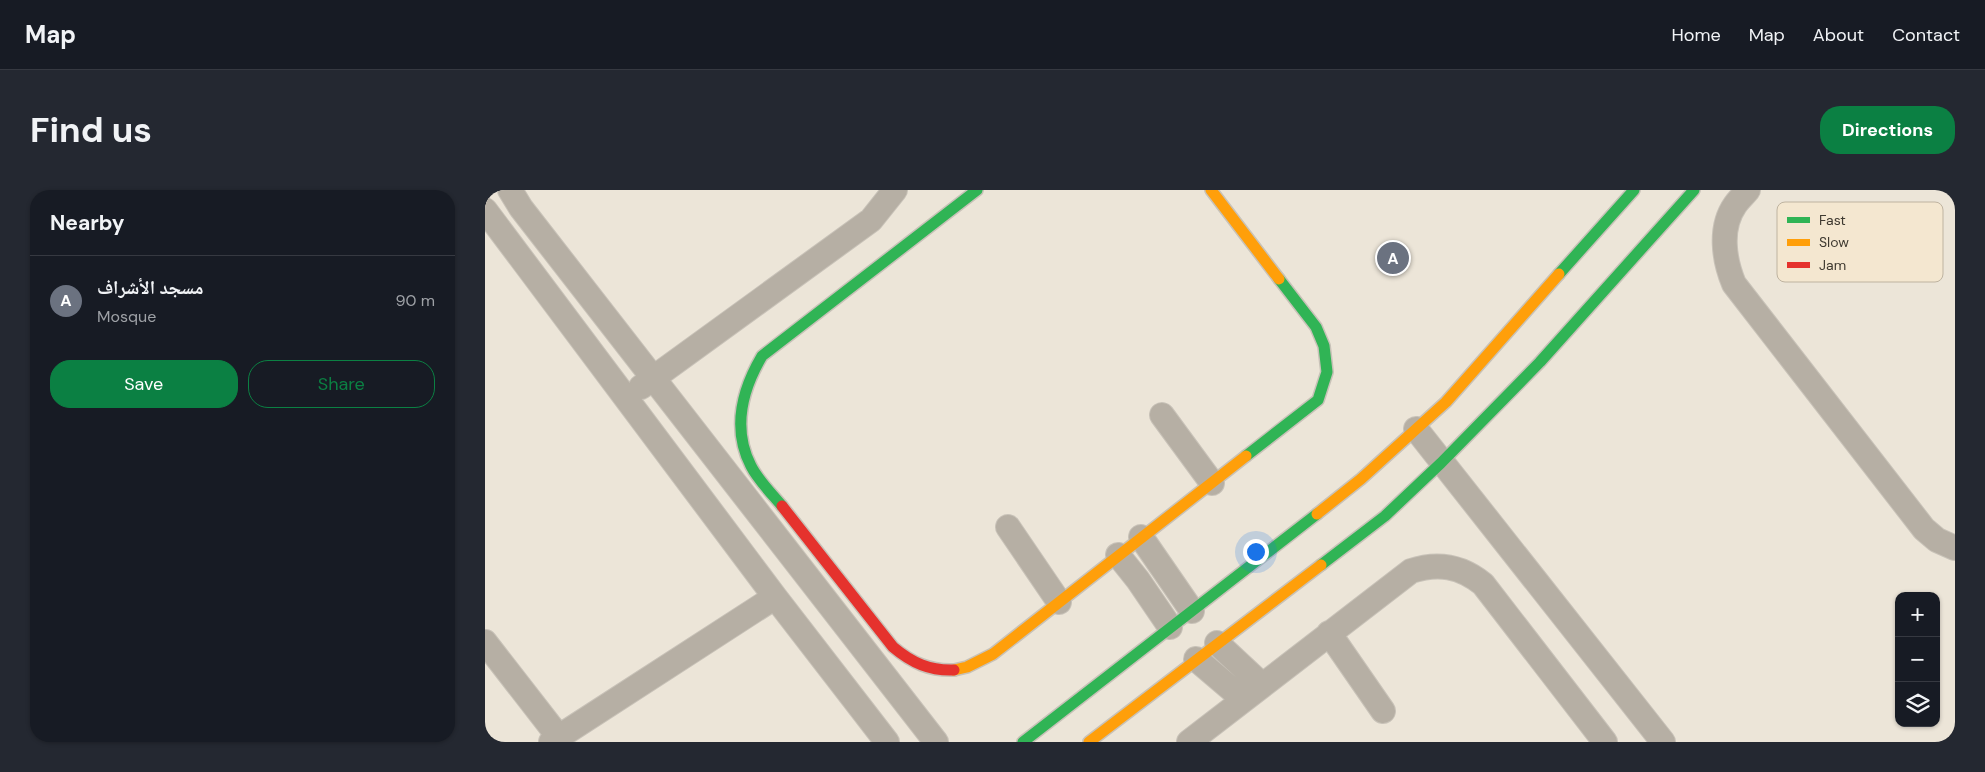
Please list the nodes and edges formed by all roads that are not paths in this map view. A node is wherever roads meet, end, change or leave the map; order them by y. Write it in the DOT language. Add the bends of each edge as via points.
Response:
graph roads {
  1 [pos="510,190"];
  2 [pos="895,190"];
  3 [pos="977,190"];
  4 [pos="1211,190"];
  5 [pos="1634,190"];
  6 [pos="1694,190"];
  7 [pos="1748,190"];
  8 [pos="485,210"];
  9 [pos="653,378"];
  10 [pos="626,398"];
  11 [pos="1162,415"];
  12 [pos="1416,429"];
  13 [pos="1441,463"];
  14 [pos="1211,483"];
  15 [pos="1007,528"];
  16 [pos="1141,537"];
  17 [pos="1955,548"];
  18 [pos="1118,555"];
  19 [pos="775,597"];
  20 [pos="1059,602"];
  21 [pos="1191,611"];
  22 [pos="1170,627"];
  23 [pos="1329,633"];
  24 [pos="485,642"];
  25 [pos="1217,643"];
  26 [pos="1196,660"];
  27 [pos="1262,685"];
  28 [pos="1243,699"];
  29 [pos="1383,710"];
  30 [pos="554,739"];
  31 [pos="887,742"];
  32 [pos="936,742"];
  33 [pos="1023,742"];
  34 [pos="1089,742"];
  35 [pos="1189,742"];
  36 [pos="1605,742"];
  37 [pos="1663,742"];
  1 -- 9 [label="street"];
  2 -- 9 [label="street" via="871,220"];
  3 -- 20 [label="street" via="761,356 742,399 744,450 751,467 893,648 914,663 939,670 968,668 993,654"];
  4 -- 14 [label="street" via="1316,326 1328,358 1327,373 1318,400"];
  5 -- 12 [label="street" via="1446,402"];
  6 -- 13 [label="street" via="1539,362"];
  7 -- 17 [label="street" via="1735,205 1725,238 1727,262 1734,284 1924,529 1937,540"];
  8 -- 10 [label="street"];
  9 -- 10 [label="street"];
  9 -- 32 [label="street"];
  10 -- 19 [label="street"];
  11 -- 14 [label="street"];
  12 -- 13 [label="street"];
  12 -- 21 [label="street" via="1361,479"];
  13 -- 25 [label="street" via="1385,516"];
  13 -- 37 [label="street"];
  14 -- 16 [label="street"];
  15 -- 20 [label="street"];
  16 -- 18 [label="street"];
  16 -- 21 [label="street"];
  18 -- 20 [label="street"];
  18 -- 22 [label="street"];
  19 -- 30 [label="street"];
  19 -- 31 [label="street"];
  21 -- 22 [label="street"];
  22 -- 33 [label="street"];
  23 -- 27 [label="street"];
  23 -- 29 [label="street"];
  23 -- 36 [label="street" via="1411,571 1440,565 1465,572 1483,584"];
  24 -- 30 [label="street"];
  25 -- 26 [label="street"];
  25 -- 27 [label="street"];
  26 -- 28 [label="street"];
  26 -- 34 [label="street"];
  27 -- 28 [label="street"];
  28 -- 35 [label="street"];
}
